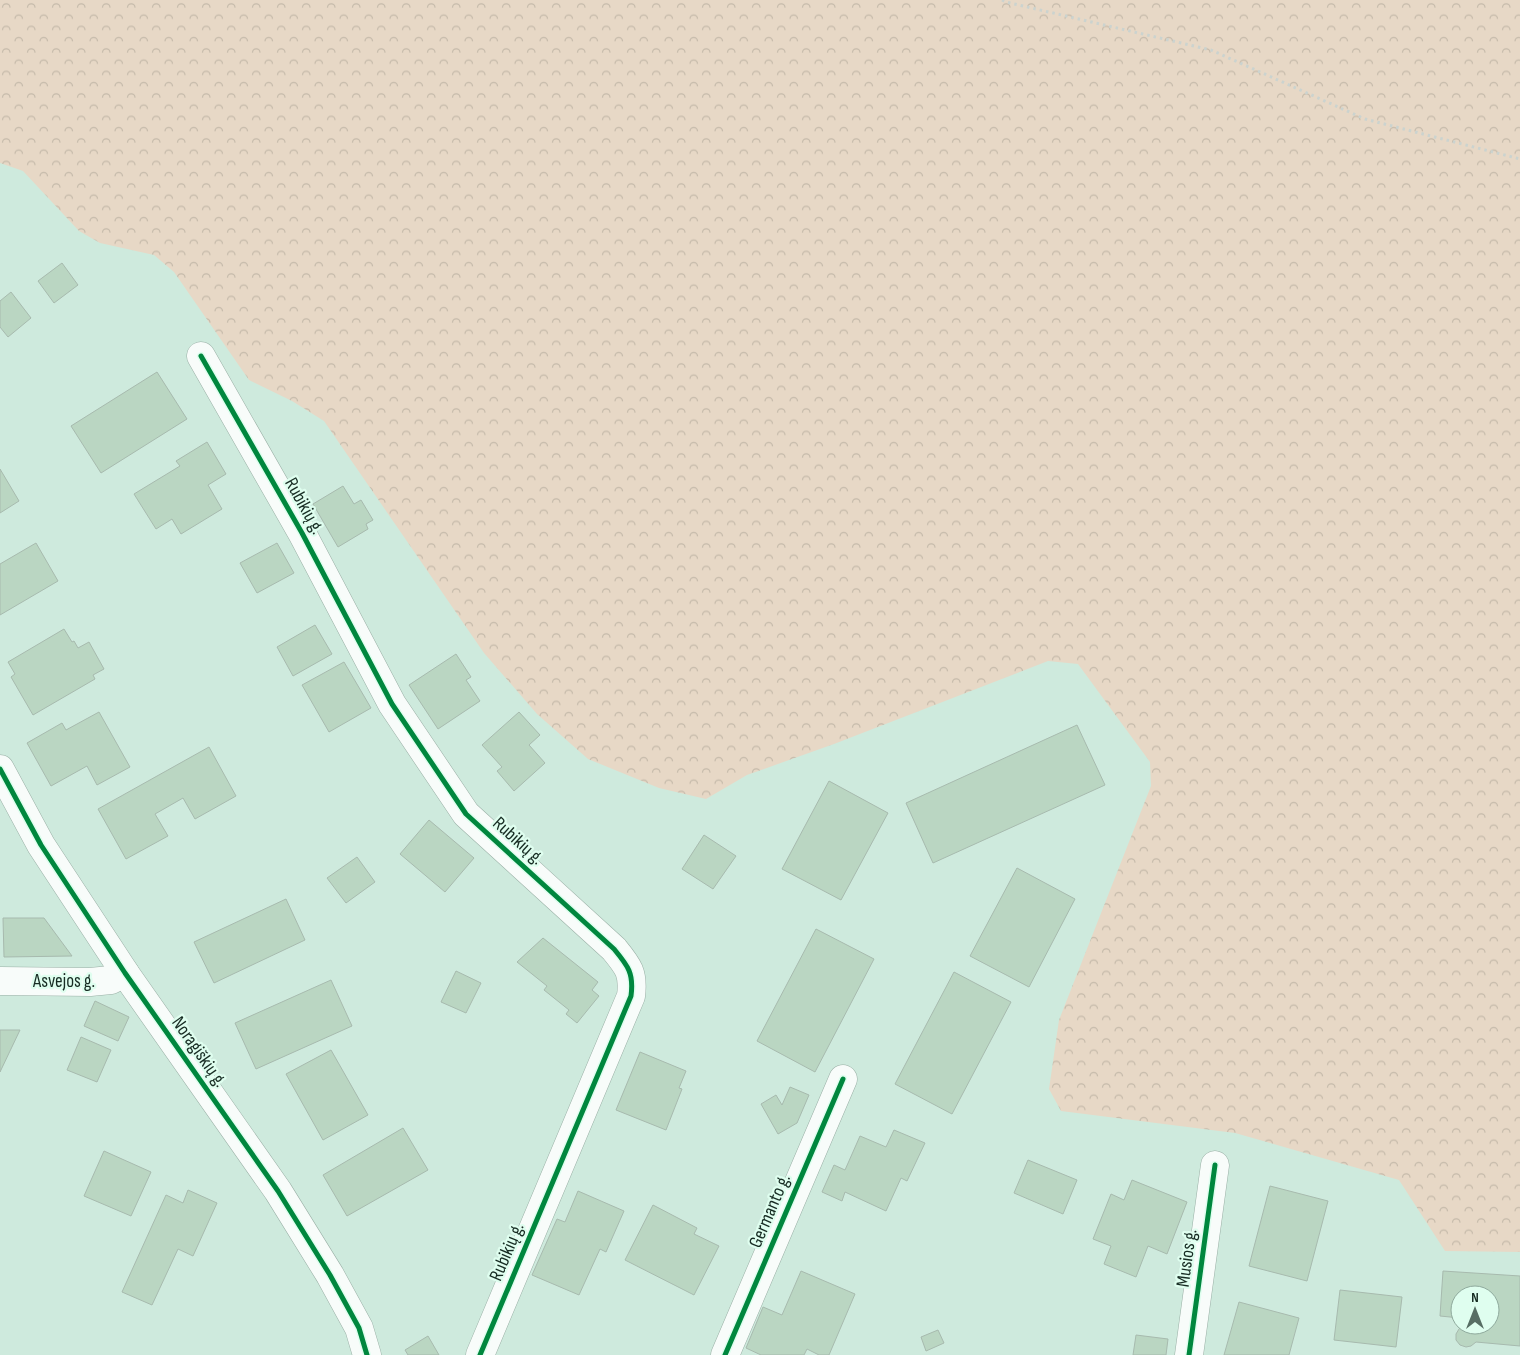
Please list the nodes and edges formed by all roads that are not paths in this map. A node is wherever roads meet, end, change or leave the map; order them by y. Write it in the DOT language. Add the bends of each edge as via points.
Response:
graph roads {
  1 [pos="200,356"];
  2 [pos="0,770"];
  3 [pos="125,973"];
  4 [pos="0,981"];
  5 [pos="843,1079"];
  6 [pos="1216,1165"];
  7 [pos="367,1355"];
  8 [pos="480,1355"];
  9 [pos="725,1355"];
  10 [pos="1189,1355"];
  1 -- 8 [label="street, Rubikių g." via="302,533 392,704 466,814 614,949 631,972 631,996"];
  2 -- 3 [label="street, Noragiškių g." via="41,845"];
  3 -- 4 [label="street, Asvejos g." via="111,980 90,982"];
  3 -- 7 [label="street, Noragiškių g." via="278,1191 359,1328"];
  5 -- 9 [label="street, Germanto g."];
  6 -- 10 [label="street, Musios g."];
}
